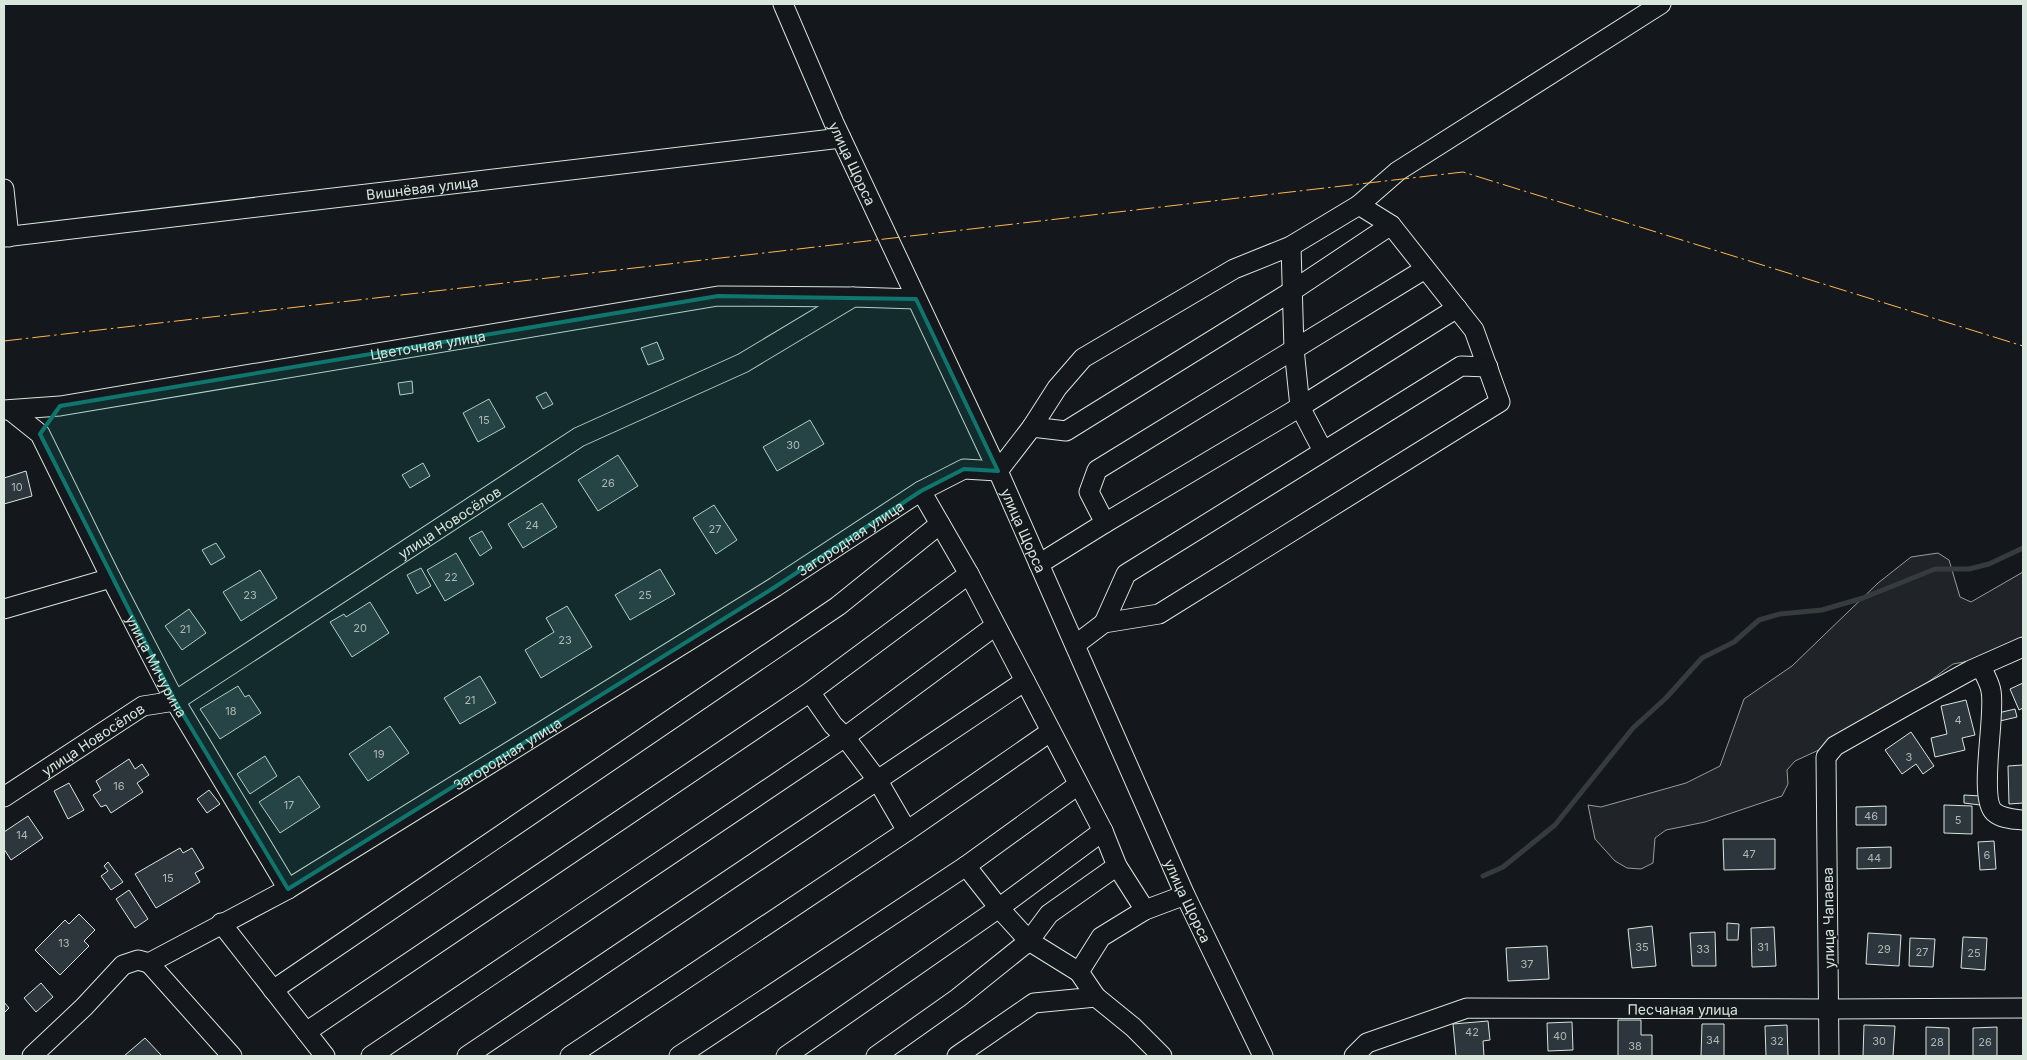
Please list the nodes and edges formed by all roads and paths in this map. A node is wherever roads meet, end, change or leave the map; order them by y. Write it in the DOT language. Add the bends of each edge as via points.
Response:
graph roads {
  1 [pos="783,4"];
  2 [pos="1662,4"];
  3 [pos="841,138"];
  4 [pos="4,189"];
  5 [pos="1359,205"];
  6 [pos="1391,224"];
  7 [pos="7,237"];
  8 [pos="1291,246"];
  9 [pos="1425,269"];
  10 [pos="1292,291"];
  11 [pos="853,297"];
  12 [pos="916,299"];
  13 [pos="1457,308"];
  14 [pos="1294,350"];
  15 [pos="1488,367"];
  16 [pos="60,406"];
  17 [pos="1300,407"];
  18 [pos="7,410"];
  19 [pos="1032,427"];
  20 [pos="40,434"];
  21 [pos="1323,451"];
  22 [pos="998,471"];
  23 [pos="921,491"];
  24 [pos="1105,523"];
  25 [pos="940,524"];
  26 [pos="1039,564"];
  27 [pos="969,574"];
  28 [pos="111,578"];
  29 [pos="4,609"];
  30 [pos="1104,623"];
  31 [pos="995,626"];
  32 [pos="1074,645"];
  33 [pos="2023,647"];
  34 [pos="1980,666"];
  35 [pos="1025,681"];
  36 [pos="810,692"];
  37 [pos="175,701"];
  38 [pos="1050,732"];
  39 [pos="845,737"];
  40 [pos="878,781"];
  41 [pos="1078,785"];
  42 [pos="4,796"];
  43 [pos="2023,820"];
  44 [pos="907,831"];
  45 [pos="1103,831"];
  46 [pos="966,866"];
  47 [pos="1117,866"];
  48 [pos="288,888"];
  49 [pos="1186,895"];
  50 [pos="999,908"];
  51 [pos="1145,910"];
  52 [pos="222,923"];
  53 [pos="1029,941"];
  54 [pos="149,963"];
  55 [pos="1079,972"];
  56 [pos="273,990"];
  57 [pos="1096,997"];
  58 [pos="2023,1008"];
  59 [pos="1829,1010"];
  60 [pos="306,1032"];
  61 [pos="32,1056"];
  62 [pos="232,1056"];
  63 [pos="325,1056"];
  64 [pos="371,1056"];
  65 [pos="467,1056"];
  66 [pos="570,1056"];
  67 [pos="679,1056"];
  68 [pos="786,1056"];
  69 [pos="876,1056"];
  70 [pos="958,1056"];
  71 [pos="1162,1056"];
  72 [pos="1263,1056"];
  73 [pos="1354,1056"];
  74 [pos="1829,1056"];
  1 -- 3 [label="street, улица Щорса"];
  2 -- 5 [label="street" via="1398,171"];
  3 -- 7 [label="street, Вишнёвая улица"];
  3 -- 12 [label="street, улица Щорса"];
  4 -- 7 [label="street"];
  5 -- 6 [label="street"];
  5 -- 8 [label="street"];
  6 -- 9 [label="street"];
  6 -- 10 [label="street"];
  8 -- 10 [label="street"];
  8 -- 19 [label="street" via="1234,269 1083,358 1057,388"];
  9 -- 13 [label="street"];
  9 -- 14 [label="street"];
  10 -- 14 [label="street"];
  10 -- 19 [label="street" via="1066,431"];
  11 -- 12 [label="street"];
  11 -- 16 [label="street, Цветочная улица" via="718,296"];
  11 -- 37 [label="street, улица Новосёлов" via="743,363 579,437"];
  12 -- 22 [label="street, улица Щорса"];
  13 -- 15 [label="street" via="1474,330"];
  13 -- 17 [label="street"];
  14 -- 17 [label="street"];
  14 -- 24 [label="street" via="1097,470 1090,492"];
  15 -- 21 [label="street" via="1461,366"];
  15 -- 30 [label="street" via="1500,402 1159,614"];
  16 -- 18 [label="street, Цветочная улица"];
  16 -- 20 [label="street"];
  17 -- 21 [label="street"];
  17 -- 24 [label="street"];
  18 -- 20 [label="street, улица Мичурина"];
  19 -- 22 [label="street"];
  20 -- 28 [label="street, улица Мичурина"];
  21 -- 30 [label="street" via="1126,574"];
  22 -- 23 [label="street, Загородная улица" via="964,469"];
  22 -- 26 [label="street, улица Щорса"];
  23 -- 25 [label="street"];
  23 -- 48 [label="street, Загородная улица" via="775,587"];
  24 -- 26 [label="street"];
  25 -- 27 [label="street"];
  25 -- 56 [label="street" via="838,606"];
  26 -- 32 [label="street, улица Щорса"];
  27 -- 31 [label="street"];
  27 -- 36 [label="street"];
  28 -- 29 [label="street"];
  28 -- 37 [label="street, улица Мичурина"];
  30 -- 32 [label="street"];
  31 -- 35 [label="street"];
  31 -- 39 [label="street"];
  32 -- 49 [label="street, улица Щорса"];
  33 -- 34 [label="street, улица Чапаева"];
  34 -- 43 [label="street" via="1992,690 1987,787 1990,804 1994,812"];
  34 -- 59 [label="street, улица Чапаева" via="1835,746 1826,757"];
  35 -- 38 [label="street"];
  35 -- 40 [label="street"];
  36 -- 39 [label="street"];
  36 -- 60 [label="street"];
  37 -- 42 [label="street, улица Новосёлов" via="142,706"];
  37 -- 48 [label="street, улица Мичурина"];
  38 -- 41 [label="street"];
  38 -- 44 [label="street"];
  39 -- 40 [label="street"];
  39 -- 64 [label="street"];
  40 -- 44 [label="street"];
  40 -- 65 [label="street"];
  41 -- 45 [label="street"];
  41 -- 46 [label="street"];
  44 -- 66 [label="street"];
  45 -- 47 [label="street"];
  45 -- 50 [label="street"];
  46 -- 50 [label="street"];
  46 -- 67 [label="street"];
  47 -- 51 [label="street"];
  47 -- 53 [label="street" via="1049,914"];
  48 -- 52 [label="street, Загородная улица"];
  49 -- 51 [label="street"];
  49 -- 72 [label="street, улица Щорса"];
  50 -- 53 [label="street"];
  50 -- 68 [label="street"];
  51 -- 55 [label="street" via="1101,937"];
  52 -- 54 [label="street, Загородная улица"];
  52 -- 56 [label="street"];
  53 -- 55 [label="street"];
  53 -- 69 [label="street" via="958,998"];
  54 -- 61 [label="street, Загородная улица" via="138,960 123,966"];
  54 -- 62 [label="street"];
  55 -- 57 [label="street"];
  56 -- 60 [label="street"];
  57 -- 70 [label="street" via="1034,1003"];
  57 -- 71 [label="street" via="1133,1026"];
  58 -- 59 [label="street, Песчаная улица"];
  59 -- 73 [label="street, Песчаная улица" via="1467,1008 1367,1043"];
  59 -- 74 [label="street, улица Чапаева"];
  60 -- 63 [label="street"];
}
